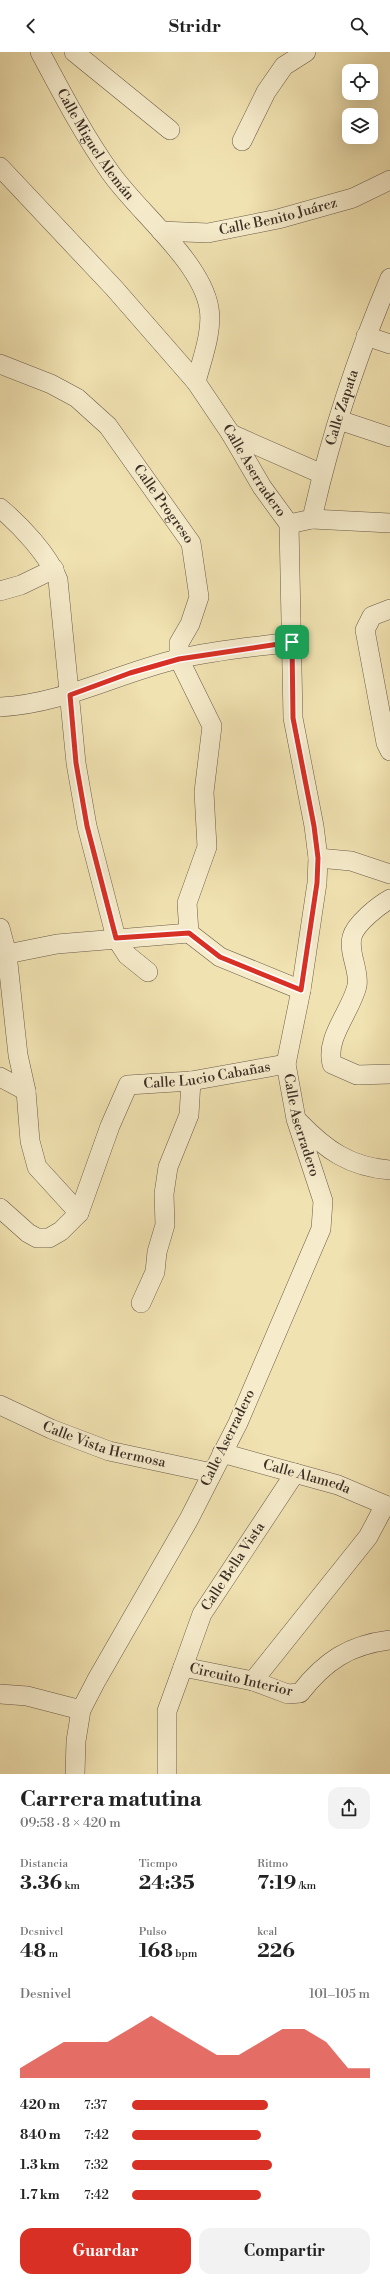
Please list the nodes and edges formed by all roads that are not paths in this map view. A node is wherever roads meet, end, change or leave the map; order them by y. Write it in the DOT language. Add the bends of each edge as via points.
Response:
graph roads {
  1 [pos="40,52"];
  2 [pos="74,52"];
  3 [pos="306,52"];
  4 [pos="170,130"];
  5 [pos="242,141"];
  6 [pos="0,167"];
  7 [pos="390,180"];
  8 [pos="161,231"];
  9 [pos="390,278"];
  10 [pos="366,336"];
  11 [pos="390,344"];
  12 [pos="0,364"];
  13 [pos="196,382"];
  14 [pos="339,420"];
  15 [pos="231,434"];
  16 [pos="390,437"];
  17 [pos="322,474"];
  18 [pos="0,508"];
  19 [pos="312,519"];
  20 [pos="390,523"];
  21 [pos="289,524"];
  22 [pos="54,569"];
  23 [pos="0,591"];
  24 [pos="390,609"];
  25 [pos="292,642"];
  26 [pos="179,659"];
  27 [pos="70,695"];
  28 [pos="0,707"];
  29 [pos="390,751"];
  30 [pos="318,858"];
  31 [pos="390,874"];
  32 [pos="390,898"];
  33 [pos="0,928"];
  34 [pos="189,933"];
  35 [pos="116,938"];
  36 [pos="7,954"];
  37 [pos="148,972"];
  38 [pos="301,990"];
  39 [pos="286,1064"];
  40 [pos="390,1074"];
  41 [pos="0,1077"];
  42 [pos="191,1081"];
  43 [pos="26,1091"];
  44 [pos="296,1119"];
  45 [pos="390,1170"];
  46 [pos="0,1208"];
  47 [pos="79,1213"];
  48 [pos="141,1303"];
  49 [pos="0,1406"];
  50 [pos="222,1453"];
  51 [pos="212,1473"];
  52 [pos="295,1473"];
  53 [pos="388,1506"];
  54 [pos="390,1640"];
  55 [pos="183,1667"];
  56 [pos="253,1681"];
  57 [pos="0,1694"];
  58 [pos="81,1710"];
  59 [pos="75,1774"];
  60 [pos="167,1774"];
  1 -- 8 [label="street, Calle Miguel Alemán" via="107,168"];
  2 -- 4 [label="street"];
  3 -- 5 [label="street" via="284,66 266,92"];
  6 -- 13 [label="street, Calle Aserradero" via="114,288"];
  7 -- 8 [label="street, Calle Benito Juárez" via="353,198 278,219 208,233"];
  8 -- 13 [label="street, Calle Miguel Alemán" via="196,275 209,307 209,329"];
  9 -- 10 [label="street, Calle Zapata"];
  10 -- 11 [label="street"];
  10 -- 14 [label="street, Calle Zapata"];
  12 -- 26 [label="street, Calle Progreso" via="51,384 77,398 108,426 191,543 199,597 190,624 179,643"];
  13 -- 15 [label="street, Calle Aserradero"];
  14 -- 16 [label="street"];
  14 -- 17 [label="street, Calle Zapata"];
  15 -- 17 [label="street"];
  15 -- 21 [label="street, Calle Aserradero" via="262,486"];
  17 -- 19 [label="street, Calle Zapata"];
  18 -- 22 [label="street"];
  19 -- 20 [label="street"];
  19 -- 21 [label="street"];
  21 -- 25 [label="street, Calle Aserradero"];
  22 -- 23 [label="street" via="21,585"];
  22 -- 27 [label="street" via="58,580"];
  24 -- 29 [label="street" via="372,616 365,630 386,743"];
  25 -- 26 [label="street"];
  25 -- 30 [label="street, Calle Aserradero" via="293,718"];
  26 -- 27 [label="street" via="130,673"];
  26 -- 34 [label="street" via="212,726 204,792 207,847 187,903"];
  27 -- 28 [label="street"];
  27 -- 35 [label="street" via="76,763 87,826"];
  30 -- 31 [label="street" via="351,861"];
  30 -- 38 [label="street, Calle Aserradero" via="317,883"];
  32 -- 40 [label="street" via="379,905 357,927 352,937 357,985 330,1056 332,1064 357,1075"];
  33 -- 36 [label="street"];
  34 -- 35 [label="street"];
  34 -- 38 [label="street" via="220,957"];
  35 -- 36 [label="street" via="57,944"];
  35 -- 37 [label="street" via="127,955"];
  36 -- 43 [label="street" via="18,1055"];
  38 -- 39 [label="street, Calle Aserradero"];
  39 -- 42 [label="street, Calle Lucio Cabañas"];
  39 -- 44 [label="street, Calle Aserradero"];
  41 -- 43 [label="street"];
  42 -- 47 [label="street, Calle Lucio Cabañas" via="128,1085 110,1126"];
  42 -- 48 [label="street" via="189,1115 168,1167 164,1194 165,1225 154,1272"];
  43 -- 47 [label="street" via="30,1141 37,1167"];
  44 -- 45 [label="street" via="317,1141 338,1156 369,1169"];
  44 -- 50 [label="street, Calle Aserradero" via="323,1201 321,1229 238,1423"];
  46 -- 47 [label="street" via="37,1238 49,1238 61,1231"];
  49 -- 51 [label="street, Calle Vista Hermosa" via="109,1451"];
  50 -- 51 [label="street, Calle Aserradero"];
  50 -- 52 [label="street, Calle Alameda"];
  51 -- 58 [label="street, Calle Aserradero" via="189,1519"];
  52 -- 53 [label="street, Calle Alameda" via="338,1486"];
  52 -- 55 [label="street, Calle Bella Vista" via="202,1614"];
  53 -- 56 [label="street" via="368,1537"];
  54 -- 56 [label="street, Circuito Interior" via="372,1642 344,1652 316,1672 300,1693 288,1694"];
  55 -- 56 [label="street, Circuito Interior"];
  55 -- 60 [label="street, Circuito Interior" via="167,1711"];
  57 -- 58 [label="street" via="27,1696"];
  58 -- 59 [label="street, Calle Aserradero" via="76,1741"];
}
